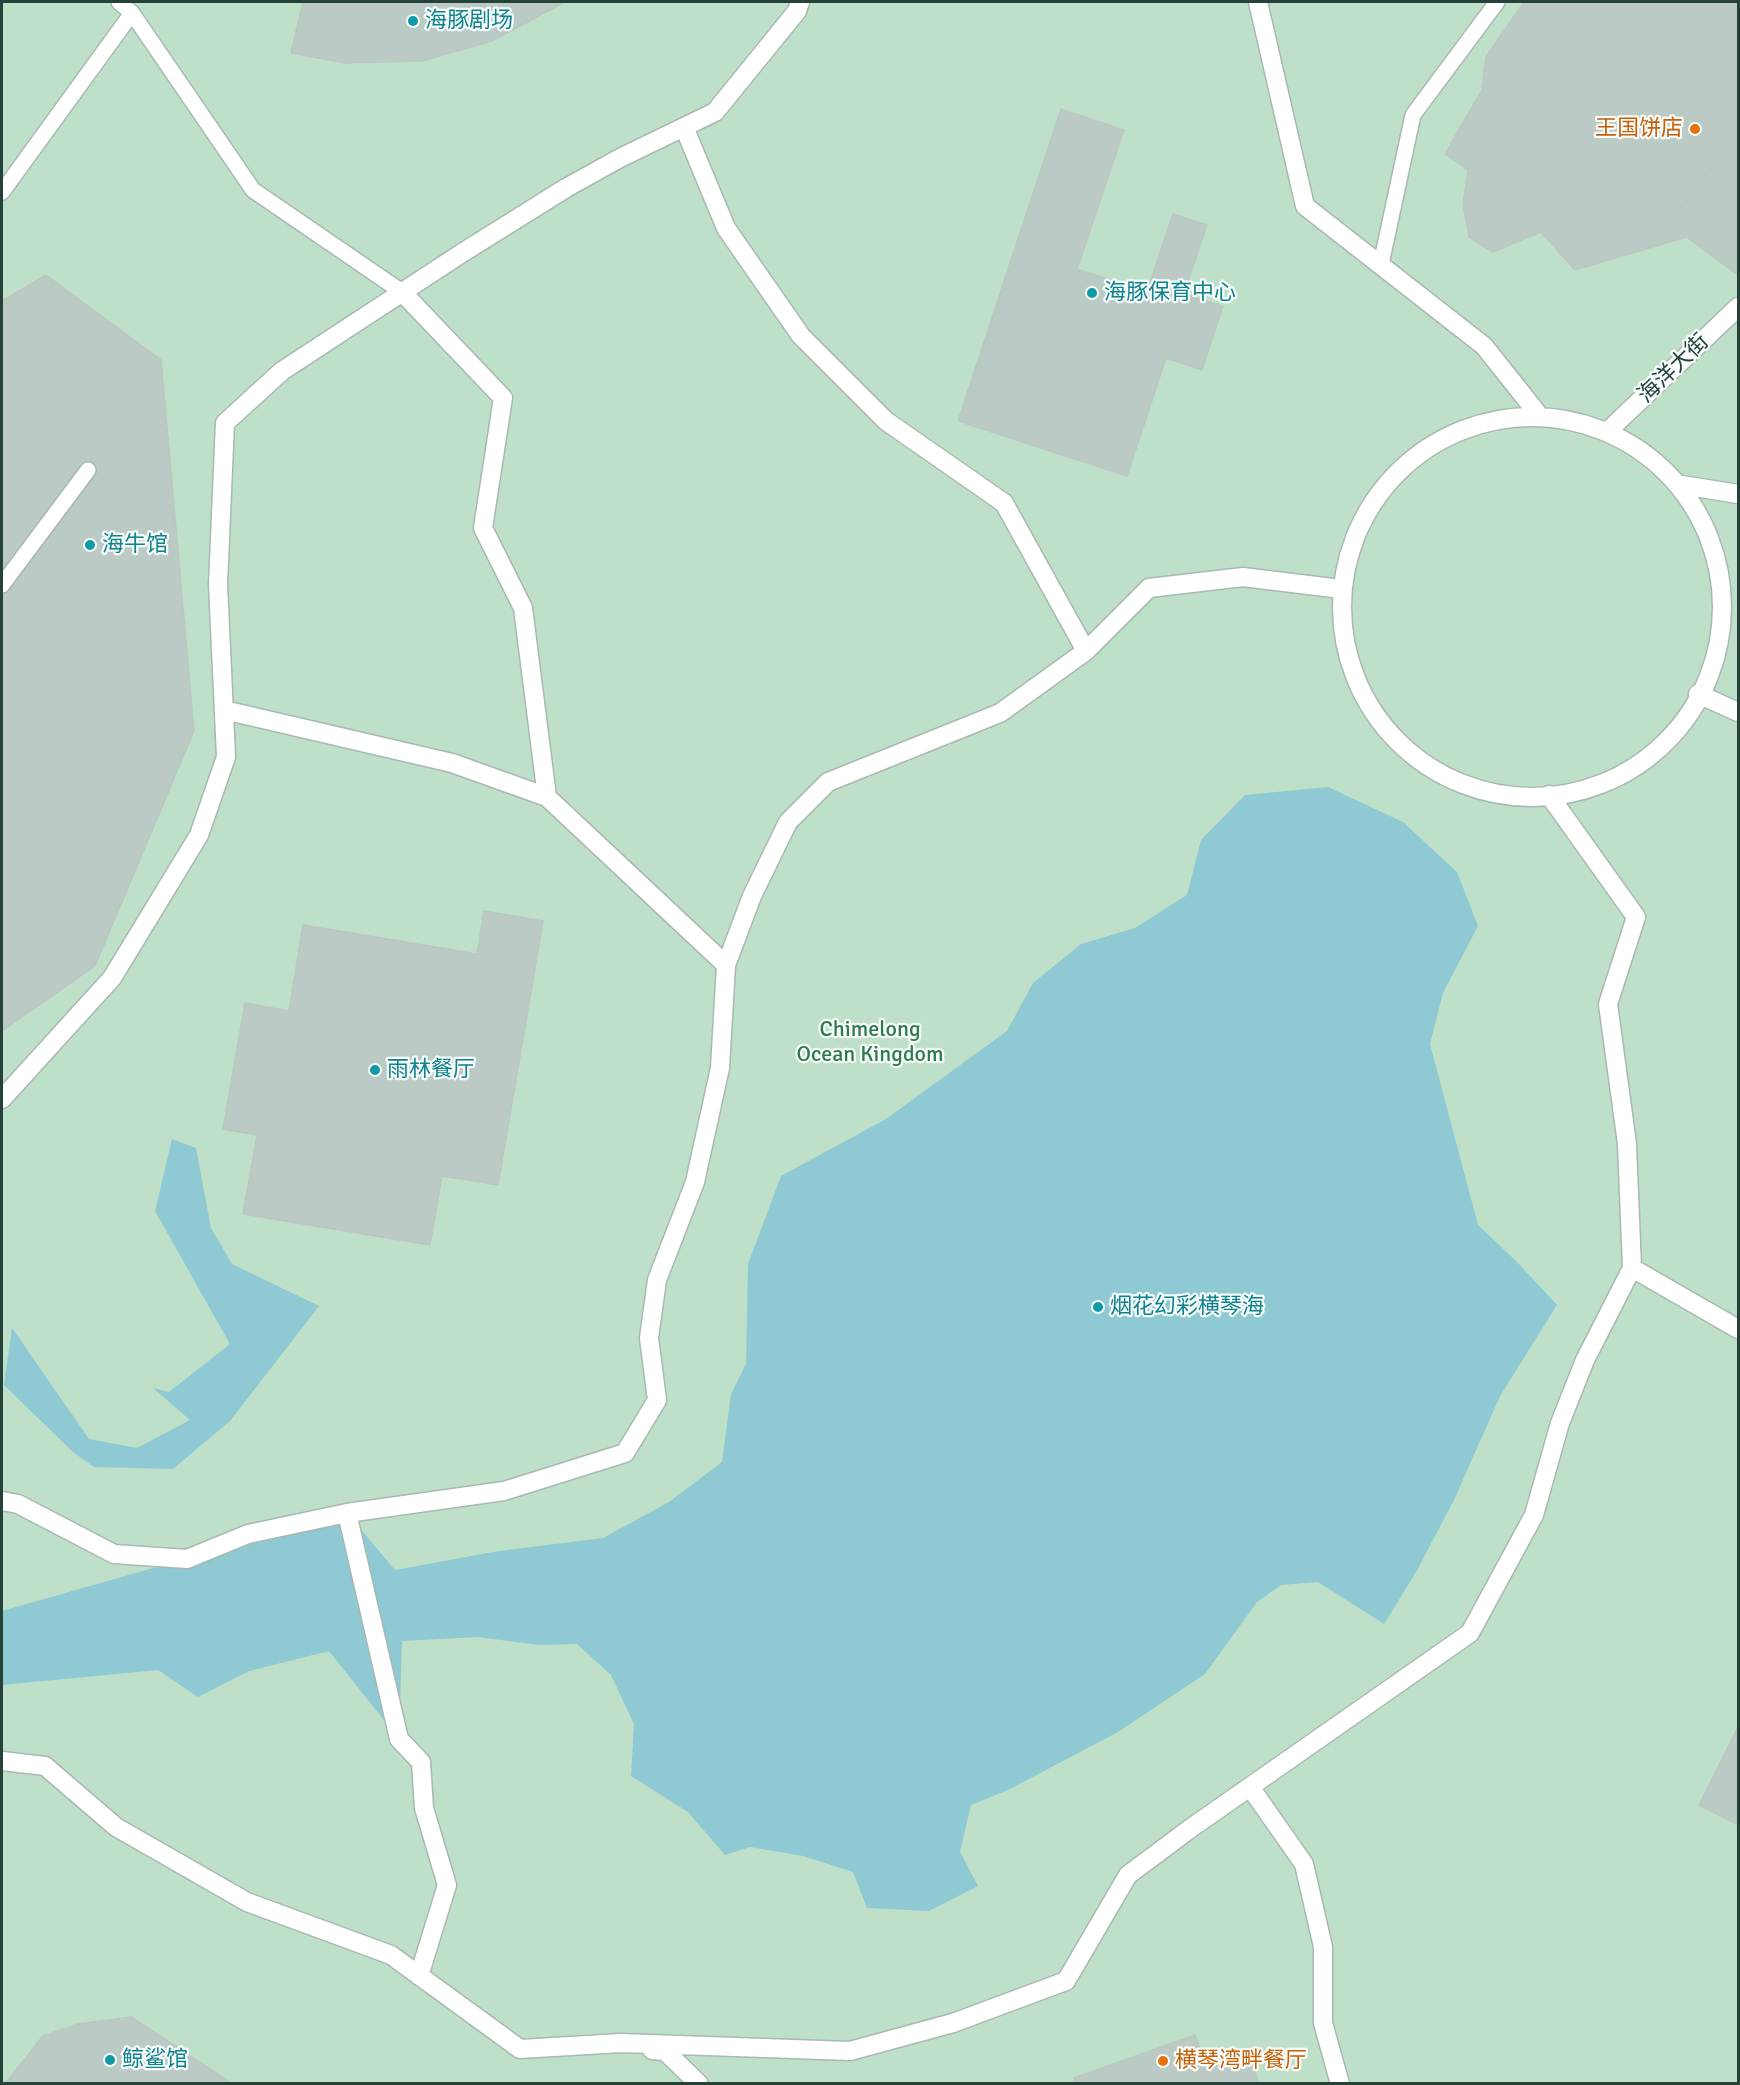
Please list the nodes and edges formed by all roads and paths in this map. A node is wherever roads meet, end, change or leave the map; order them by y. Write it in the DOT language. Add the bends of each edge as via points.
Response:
graph roads {
  1 [pos="119,2"];
  2 [pos="800,2"];
  3 [pos="1258,2"];
  4 [pos="1497,2"];
  5 [pos="132,13"];
  6 [pos="684,127"];
  7 [pos="2,192"];
  8 [pos="1381,264"];
  9 [pos="402,292"];
  10 [pos="1738,307"];
  11 [pos="1538,414"];
  12 [pos="1609,430"];
  13 [pos="88,470"];
  14 [pos="1682,485"];
  15 [pos="1738,494"];
  16 [pos="2,585"];
  17 [pos="1341,589"];
  18 [pos="1086,651"];
  19 [pos="1698,694"];
  20 [pos="224,710"];
  21 [pos="1738,712"];
  22 [pos="1549,795"];
  23 [pos="547,797"];
  24 [pos="726,965"];
  25 [pos="2,1100"];
  26 [pos="1632,1268"];
  27 [pos="1738,1329"];
  28 [pos="2,1501"];
  29 [pos="347,1513"];
  30 [pos="2,1761"];
  31 [pos="1250,1787"];
  32 [pos="419,1976"];
  33 [pos="575,2046"];
  34 [pos="699,2084"];
  35 [pos="1340,2084"];
  1 -- 5 [label="lane"];
  2 -- 6 [label="street" via="797,11 716,112"];
  3 -- 8 [label="street" via="1305,206"];
  4 -- 8 [label="lane" via="1413,116"];
  5 -- 7 [label="lane"];
  5 -- 9 [label="lane" via="253,190"];
  6 -- 9 [label="street" via="566,188"];
  6 -- 18 [label="street" via="726,228 801,336 886,421 1004,503"];
  8 -- 11 [label="street" via="1484,346"];
  9 -- 20 [label="street" via="282,371 225,423 218,584"];
  9 -- 23 [label="street" via="503,398 483,528 523,608"];
  10 -- 12 [label="street, 海洋大街"];
  11 -- 12 [label="street"];
  11 -- 17 [label="street" via="1467,426 1405,463 1361,520"];
  12 -- 14 [label="street"];
  13 -- 16 [label="lane"];
  14 -- 15 [label="street"];
  14 -- 19 [label="street" via="1722,568 1718,661"];
  17 -- 18 [label="street" via="1243,577 1149,588"];
  17 -- 22 [label="street" via="1348,665 1384,731 1443,779 1516,799"];
  18 -- 24 [label="street" via="1000,713 828,782 788,822 752,896"];
  19 -- 21 [label="street"];
  19 -- 22 [label="street" via="1670,741 1592,790"];
  20 -- 23 [label="street" via="452,763"];
  20 -- 25 [label="street" via="226,757 199,836 112,978"];
  22 -- 26 [label="street" via="1636,917 1608,1004 1627,1144"];
  23 -- 24 [label="street"];
  24 -- 29 [label="street" via="720,1068 695,1182 657,1280 649,1338 657,1400 625,1453 504,1491"];
  26 -- 27 [label="street"];
  26 -- 31 [label="street" via="1585,1360 1560,1423 1534,1515 1470,1633"];
  28 -- 29 [label="street" via="18,1504 114,1554 187,1559 248,1534"];
  29 -- 32 [label="street" via="399,1739 421,1762 424,1808 447,1885"];
  30 -- 32 [label="street" via="45,1766 116,1827 247,1902 391,1955"];
  31 -- 33 [label="street" via="1128,1875 1066,1981 953,2023 850,2051 621,2043"];
  31 -- 35 [label="street" via="1304,1864 1323,1947 1323,2023"];
  32 -- 33 [label="street" via="520,2049"];
  33 -- 34 [label="street" via="665,2051"];
}
